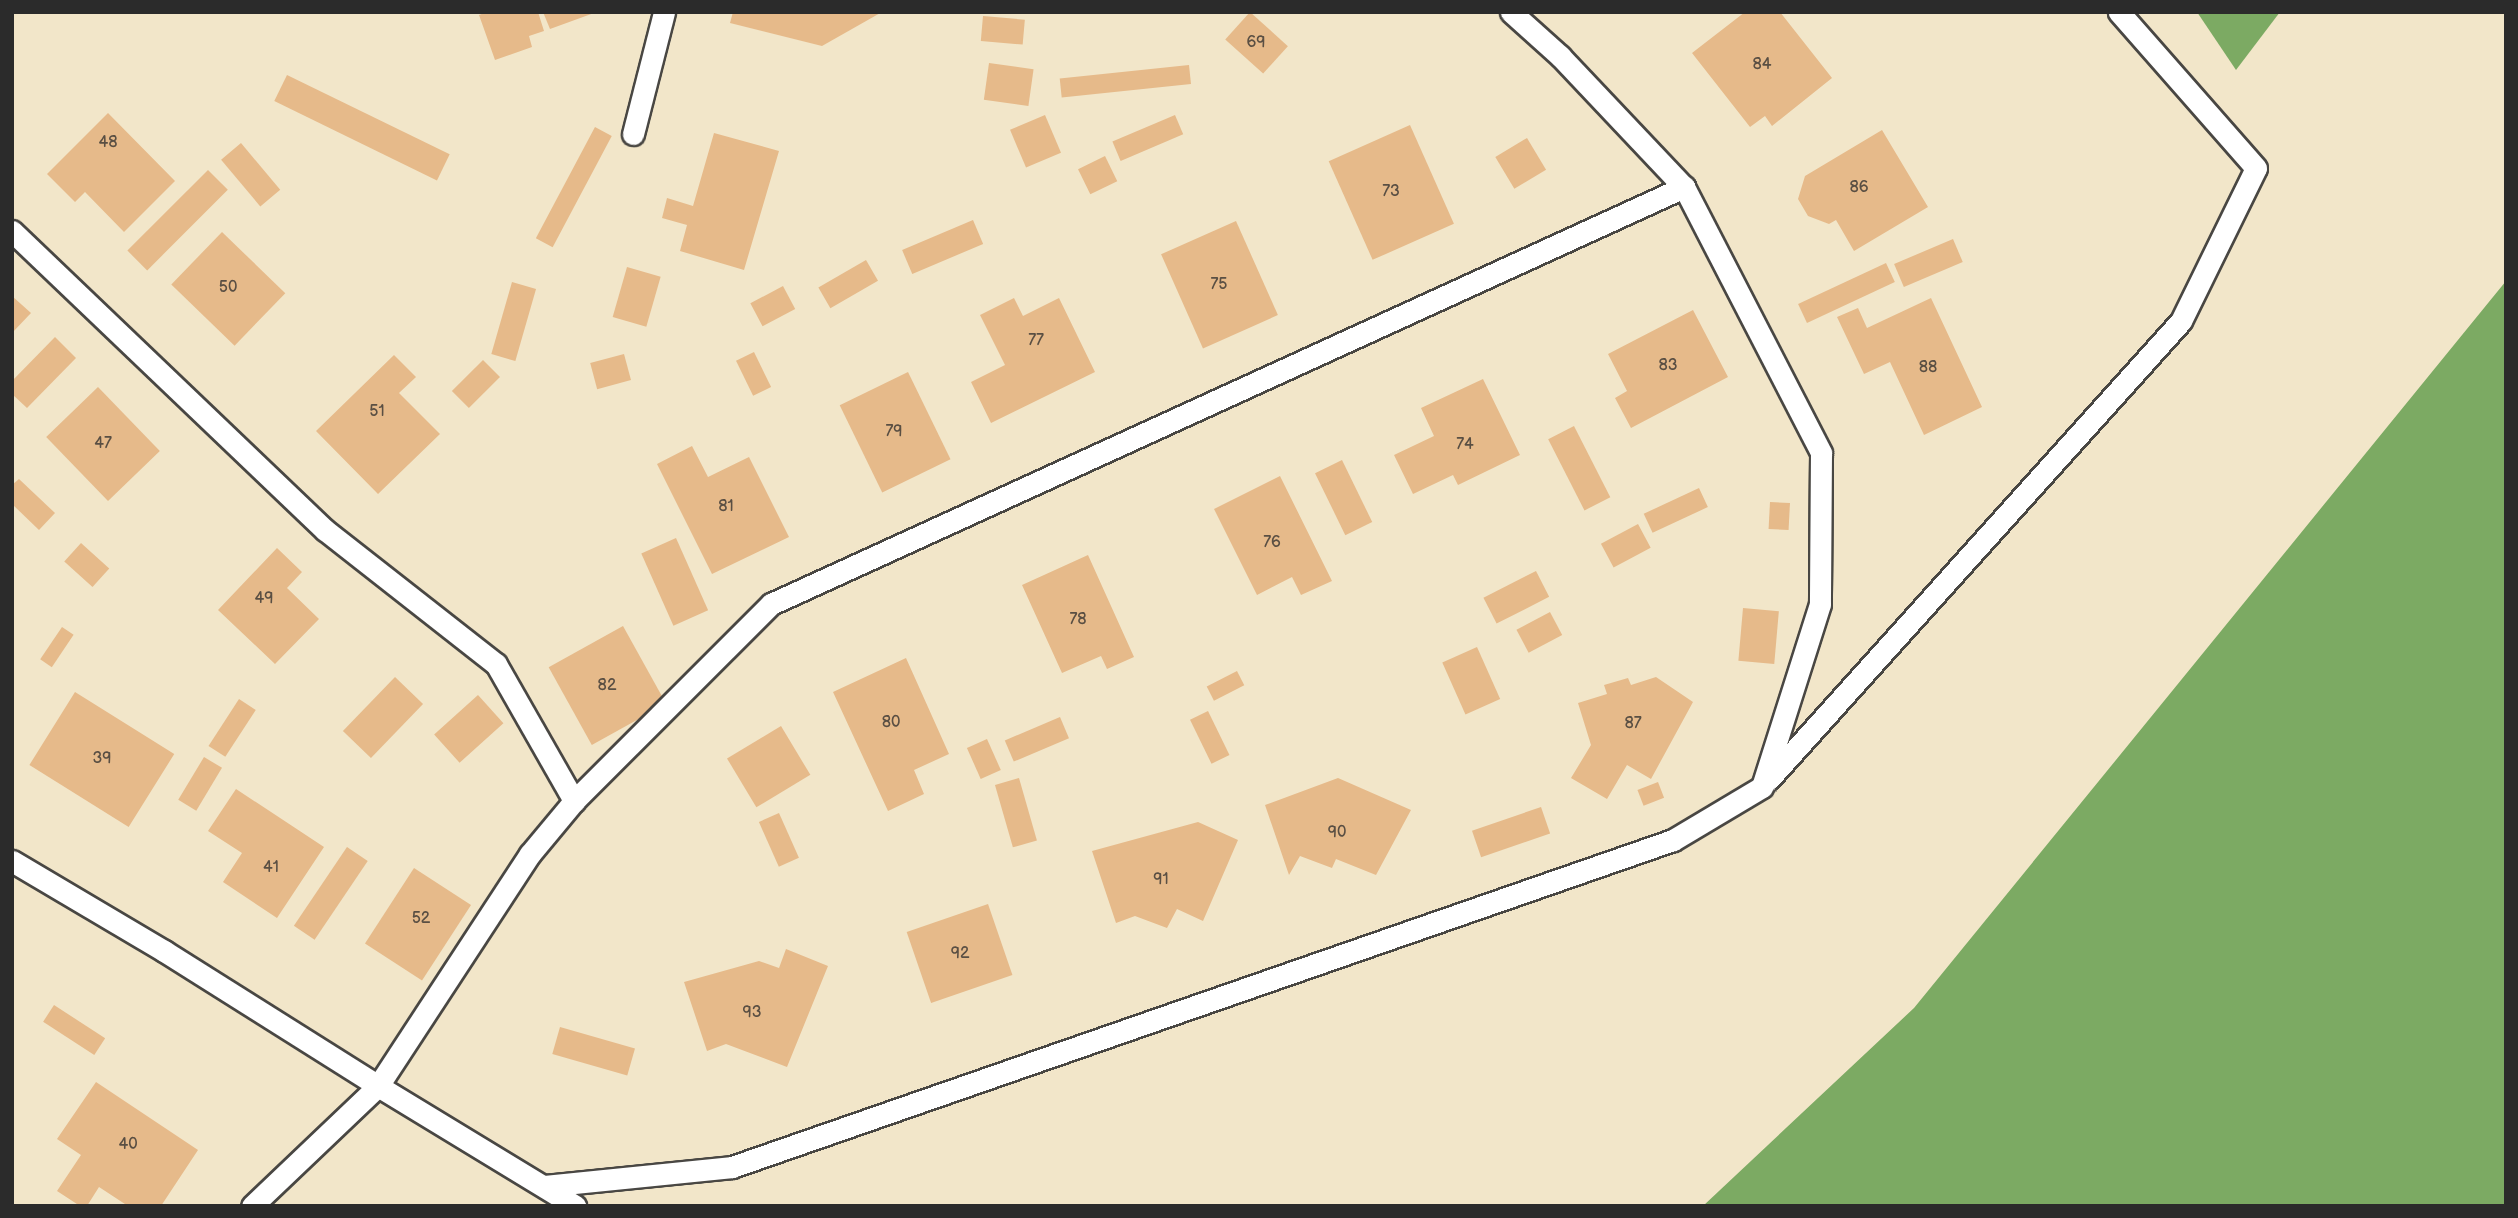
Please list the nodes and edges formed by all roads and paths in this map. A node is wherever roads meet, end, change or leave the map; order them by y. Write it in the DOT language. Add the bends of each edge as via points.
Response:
graph roads {
  1 [pos="664,12"];
  2 [pos="1511,12"];
  3 [pos="2119,12"];
  4 [pos="633,134"];
  5 [pos="1684,187"];
  6 [pos="12,231"];
  7 [pos="1762,787"];
  8 [pos="574,801"];
  9 [pos="12,861"];
  10 [pos="378,1087"];
  11 [pos="545,1186"];
  12 [pos="252,1206"];
  13 [pos="575,1206"];
  1 -- 4 [label="lane"];
  2 -- 5 [label="lane" via="1560,56"];
  3 -- 7 [label="lane" via="2256,167 2181,321"];
  5 -- 7 [label="lane" via="1821,453 1820,604"];
  5 -- 8 [label="lane" via="771,604"];
  6 -- 8 [label="lane" via="326,530 496,664"];
  7 -- 11 [label="lane" via="1673,840 732,1167"];
  8 -- 10 [label="lane" via="530,854"];
  9 -- 10 [label="lane"];
  10 -- 11 [label="lane"];
  10 -- 12 [label="lane"];
  11 -- 13 [label="lane"];
}
